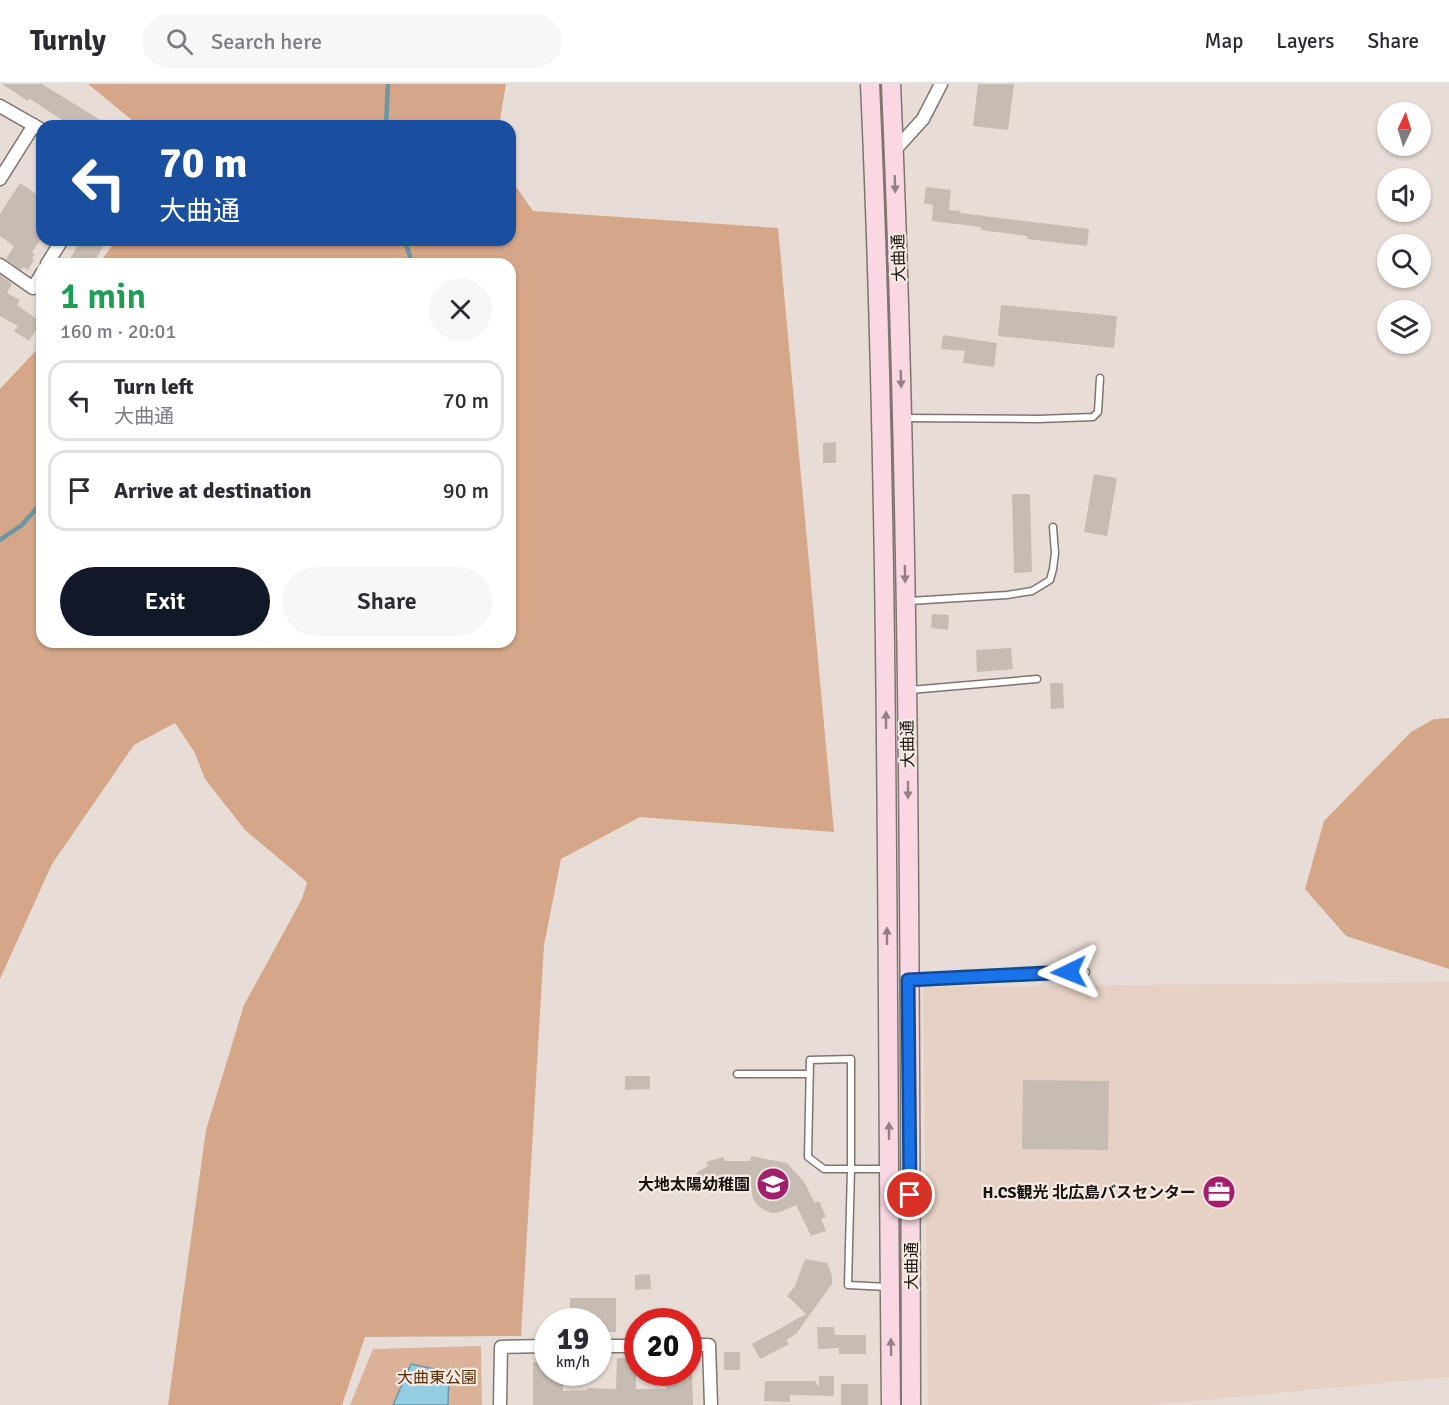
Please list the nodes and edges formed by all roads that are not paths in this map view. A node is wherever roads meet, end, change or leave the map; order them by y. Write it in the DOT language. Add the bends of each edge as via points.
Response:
graph roads {
  1 [pos="870,84"];
  2 [pos="891,84"];
  3 [pos="941,84"];
  4 [pos="0,106"];
  5 [pos="36,126"];
  6 [pos="36,130"];
  7 [pos="894,151"];
  8 [pos="0,180"];
  9 [pos="0,265"];
  10 [pos="36,283"];
  11 [pos="1100,378"];
  12 [pos="902,418"];
  13 [pos="1053,527"];
  14 [pos="906,602"];
  15 [pos="1036,679"];
  16 [pos="907,691"];
  17 [pos="1086,972"];
  18 [pos="908,980"];
  19 [pos="737,1074"];
  20 [pos="810,1074"];
  21 [pos="851,1169"];
  22 [pos="889,1170"];
  23 [pos="890,1287"];
  24 [pos="702,1345"];
  25 [pos="534,1346"];
  26 [pos="500,1405"];
  27 [pos="711,1405"];
  28 [pos="891,1405"];
  29 [pos="911,1405"];
  22 -- 1 [label="street, 大曲通, one-way" via="885,589"];
  2 -- 7 [label="street, 大曲通"];
  3 -- 7 [label="street" via="923,119"];
  4 -- 5 [label="street"];
  6 -- 8 [label="street"];
  7 -- 12 [label="street, 大曲通, one-way"];
  9 -- 10 [label="street" via="33,288"];
  11 -- 12 [label="lane" via="1098,412 1093,417"];
  12 -- 14 [label="street, 大曲通, one-way"];
  13 -- 14 [label="lane" via="1055,553 1050,580 1032,591"];
  14 -- 16 [label="street, 大曲通"];
  15 -- 16 [label="lane"];
  16 -- 18 [label="street, 大曲通, one-way"];
  17 -- 18 [label="lane"];
  18 -- 29 [label="street, 大曲通"];
  19 -- 20 [label="lane"];
  20 -- 21 [label="lane" via="808,1157 824,1169"];
  20 -- 21 [label="lane" via="810,1060 851,1059"];
  21 -- 22 [label="lane"];
  21 -- 23 [label="lane" via="848,1285"];
  22 -- 23 [label="street, 大曲通"];
  28 -- 23 [label="street, 大曲通, one-way"];
  24 -- 27 [label="street" via="709,1345"];
  25 -- 26 [label="street" via="501,1347"];
}
